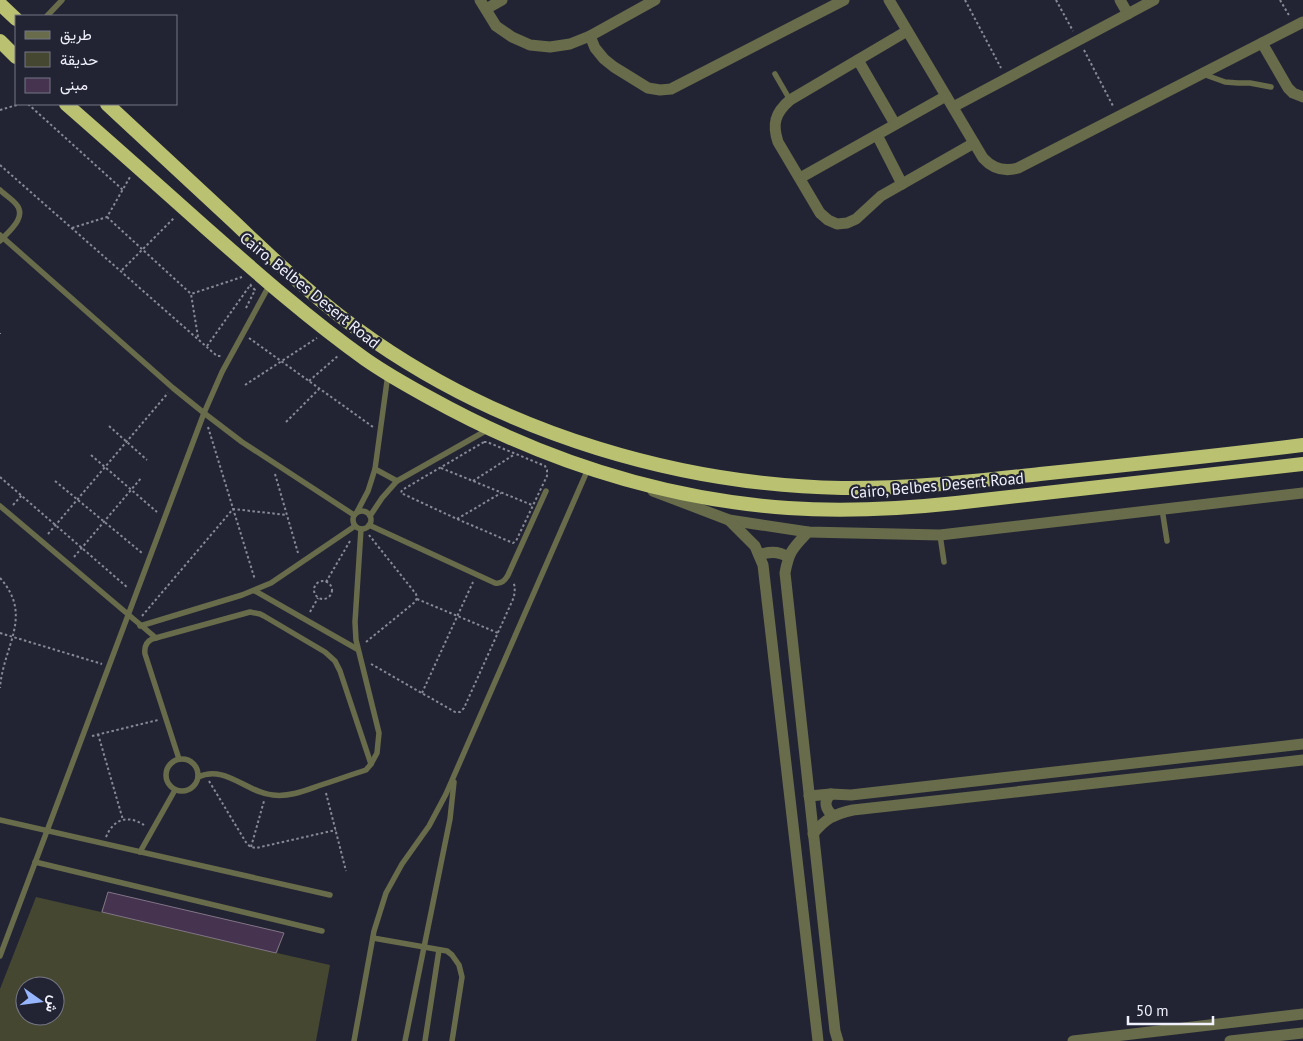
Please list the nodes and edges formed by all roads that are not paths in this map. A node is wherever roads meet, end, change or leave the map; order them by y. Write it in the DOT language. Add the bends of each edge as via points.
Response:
graph roads {
  1 [pos="62,0"];
  2 [pos="502,0"];
  3 [pos="655,0"];
  4 [pos="844,0"];
  5 [pos="1120,0"];
  6 [pos="1154,0"];
  7 [pos="894,2"];
  8 [pos="0,4"];
  9 [pos="483,5"];
  10 [pos="1128,14"];
  11 [pos="48,15"];
  12 [pos="15,18"];
  13 [pos="1299,24"];
  14 [pos="907,31"];
  15 [pos="590,36"];
  16 [pos="0,40"];
  17 [pos="1262,43"];
  18 [pos="15,53"];
  19 [pos="858,60"];
  20 [pos="775,74"];
  21 [pos="1203,74"];
  22 [pos="1271,87"];
  23 [pos="946,96"];
  24 [pos="1303,97"];
  25 [pos="790,100"];
  26 [pos="67,105"];
  27 [pos="108,105"];
  28 [pos="953,107"];
  29 [pos="895,124"];
  30 [pos="877,135"];
  31 [pos="974,143"];
  32 [pos="800,178"];
  33 [pos="902,184"];
  34 [pos="0,190"];
  35 [pos="1,238"];
  36 [pos="270,284"];
  37 [pos="388,373"];
  38 [pos="204,413"];
  39 [pos="489,429"];
  40 [pos="1303,445"];
  41 [pos="1303,464"];
  42 [pos="588,468"];
  43 [pos="375,470"];
  44 [pos="621,478"];
  45 [pos="397,481"];
  46 [pos="546,491"];
  47 [pos="1303,493"];
  48 [pos="0,506"];
  49 [pos="1162,509"];
  50 [pos="356,513"];
  51 [pos="370,516"];
  52 [pos="729,520"];
  53 [pos="361,528"];
  54 [pos="808,532"];
  55 [pos="940,534"];
  56 [pos="1167,541"];
  57 [pos="760,555"];
  58 [pos="788,557"];
  59 [pos="944,562"];
  60 [pos="256,590"];
  61 [pos="128,615"];
  62 [pos="139,624"];
  63 [pos="156,638"];
  64 [pos="357,649"];
  65 [pos="1303,744"];
  66 [pos="178,759"];
  67 [pos="1303,760"];
  68 [pos="371,764"];
  69 [pos="198,777"];
  70 [pos="454,778"];
  71 [pos="175,790"];
  72 [pos="831,794"];
  73 [pos="809,796"];
  74 [pos="834,816"];
  75 [pos="0,820"];
  76 [pos="47,831"];
  77 [pos="813,834"];
  78 [pos="140,852"];
  79 [pos="35,862"];
  80 [pos="330,895"];
  81 [pos="322,931"];
  82 [pos="373,938"];
  83 [pos="424,947"];
  84 [pos="826,948"];
  85 [pos="439,950"];
  86 [pos="808,952"];
  87 [pos="0,956"];
  88 [pos="828,973"];
  89 [pos="811,977"];
  90 [pos="1303,1014"];
  91 [pos="1303,1032"];
  92 [pos="354,1041"];
  93 [pos="406,1041"];
  94 [pos="425,1041"];
  95 [pos="452,1041"];
  96 [pos="818,1041"];
  97 [pos="838,1041"];
  98 [pos="1073,1041"];
  99 [pos="1230,1041"];
  1 -- 11 [label="lane"];
  2 -- 9 [label="street"];
  3 -- 15 [label="street"];
  4 -- 15 [label="street" via="671,89 648,88 614,67 595,48"];
  5 -- 10 [label="street"];
  6 -- 10 [label="street"];
  7 -- 14 [label="street"];
  8 -- 12 [label="highway"];
  9 -- 15 [label="street" via="496,26 530,45 550,47"];
  10 -- 28 [label="street"];
  13 -- 17 [label="street"];
  14 -- 19 [label="street"];
  14 -- 23 [label="street"];
  16 -- 18 [label="highway"];
  17 -- 21 [label="street"];
  17 -- 24 [label="street" via="1288,88"];
  19 -- 25 [label="street"];
  19 -- 29 [label="street"];
  20 -- 25 [label="lane"];
  21 -- 22 [label="lane" via="1225,82 1250,82"];
  21 -- 31 [label="street" via="1018,168 996,168 983,158"];
  23 -- 28 [label="street"];
  23 -- 29 [label="street"];
  25 -- 32 [label="street" via="778,114 775,133"];
  26 -- 36 [label="highway, Cairo, Belbes Desert Road" via="183,208 254,277"];
  27 -- 40 [label="highway, Cairo, Belbes Desert Road" via="281,266 375,342 470,397 571,439 624,456 731,479 841,488 951,483"];
  28 -- 31 [label="street"];
  29 -- 30 [label="street"];
  30 -- 32 [label="street"];
  30 -- 33 [label="street"];
  31 -- 33 [label="street"];
  32 -- 33 [label="street" via="820,213 837,224 856,219 881,196"];
  34 -- 35 [label="lane" via="20,211 17,223"];
  35 -- 38 [label="lane"];
  36 -- 37 [label="highway, Cairo, Belbes Desert Road" via="328,332"];
  36 -- 38 [label="lane" via="222,372"];
  37 -- 39 [label="highway, Cairo, Belbes Desert Road"];
  37 -- 43 [label="lane"];
  38 -- 50 [label="lane" via="272,462"];
  38 -- 61 [label="lane"];
  39 -- 42 [label="highway, Cairo, Belbes Desert Road"];
  39 -- 45 [label="lane"];
  41 -- 44 [label="highway, Cairo, Belbes Desert Road" via="956,504 862,510 787,508 731,502"];
  42 -- 44 [label="highway, Cairo, Belbes Desert Road"];
  42 -- 70 [label="lane"];
  43 -- 45 [label="lane"];
  43 -- 50 [label="lane"];
  44 -- 52 [label="street"];
  45 -- 51 [label="lane"];
  46 -- 53 [label="lane" via="535,507 508,575 498,583"];
  47 -- 49 [label="street"];
  48 -- 61 [label="lane"];
  49 -- 55 [label="street"];
  49 -- 56 [label="lane"];
  50 -- 51 [label="lane" via="367,512"];
  50 -- 53 [label="lane" via="353,523"];
  51 -- 53 [label="lane" via="371,521"];
  52 -- 54 [label="street"];
  52 -- 57 [label="street"];
  53 -- 60 [label="lane"];
  53 -- 64 [label="lane" via="355,622"];
  54 -- 55 [label="street"];
  54 -- 58 [label="street"];
  55 -- 59 [label="lane"];
  57 -- 58 [label="street" via="774,552"];
  57 -- 86 [label="street"];
  58 -- 73 [label="street" via="785,573"];
  60 -- 62 [label="lane"];
  60 -- 64 [label="lane"];
  61 -- 62 [label="lane"];
  61 -- 76 [label="lane"];
  62 -- 63 [label="lane"];
  63 -- 66 [label="lane" via="147,643 145,654"];
  63 -- 68 [label="lane" via="245,613 264,616 335,661"];
  64 -- 68 [label="lane" via="379,734 377,753"];
  65 -- 72 [label="street" via="851,795"];
  66 -- 69 [label="lane" via="193,763"];
  66 -- 71 [label="lane" via="170,764 166,773 167,783"];
  67 -- 74 [label="street" via="853,810"];
  68 -- 69 [label="lane" via="366,770 278,796 252,790 221,774"];
  69 -- 71 [label="lane" via="190,789"];
  70 -- 82 [label="lane" via="429,826 393,878 380,908"];
  70 -- 83 [label="lane" via="451,812"];
  71 -- 78 [label="lane"];
  72 -- 73 [label="street"];
  72 -- 74 [label="street" via="826,806"];
  73 -- 77 [label="street"];
  74 -- 77 [label="street"];
  75 -- 76 [label="lane"];
  76 -- 78 [label="lane"];
  76 -- 79 [label="lane"];
  77 -- 84 [label="street"];
  78 -- 80 [label="lane"];
  79 -- 81 [label="lane"];
  79 -- 87 [label="lane"];
  82 -- 83 [label="lane"];
  82 -- 92 [label="lane"];
  83 -- 85 [label="lane"];
  83 -- 93 [label="lane"];
  84 -- 86 [label="street" via="818,954"];
  84 -- 88 [label="street"];
  85 -- 94 [label="lane"];
  85 -- 95 [label="lane" via="452,955 461,971"];
  86 -- 89 [label="street"];
  88 -- 89 [label="street" via="817,972"];
  88 -- 97 [label="street"];
  89 -- 96 [label="street"];
  90 -- 98 [label="street"];
  91 -- 99 [label="street"];
}
